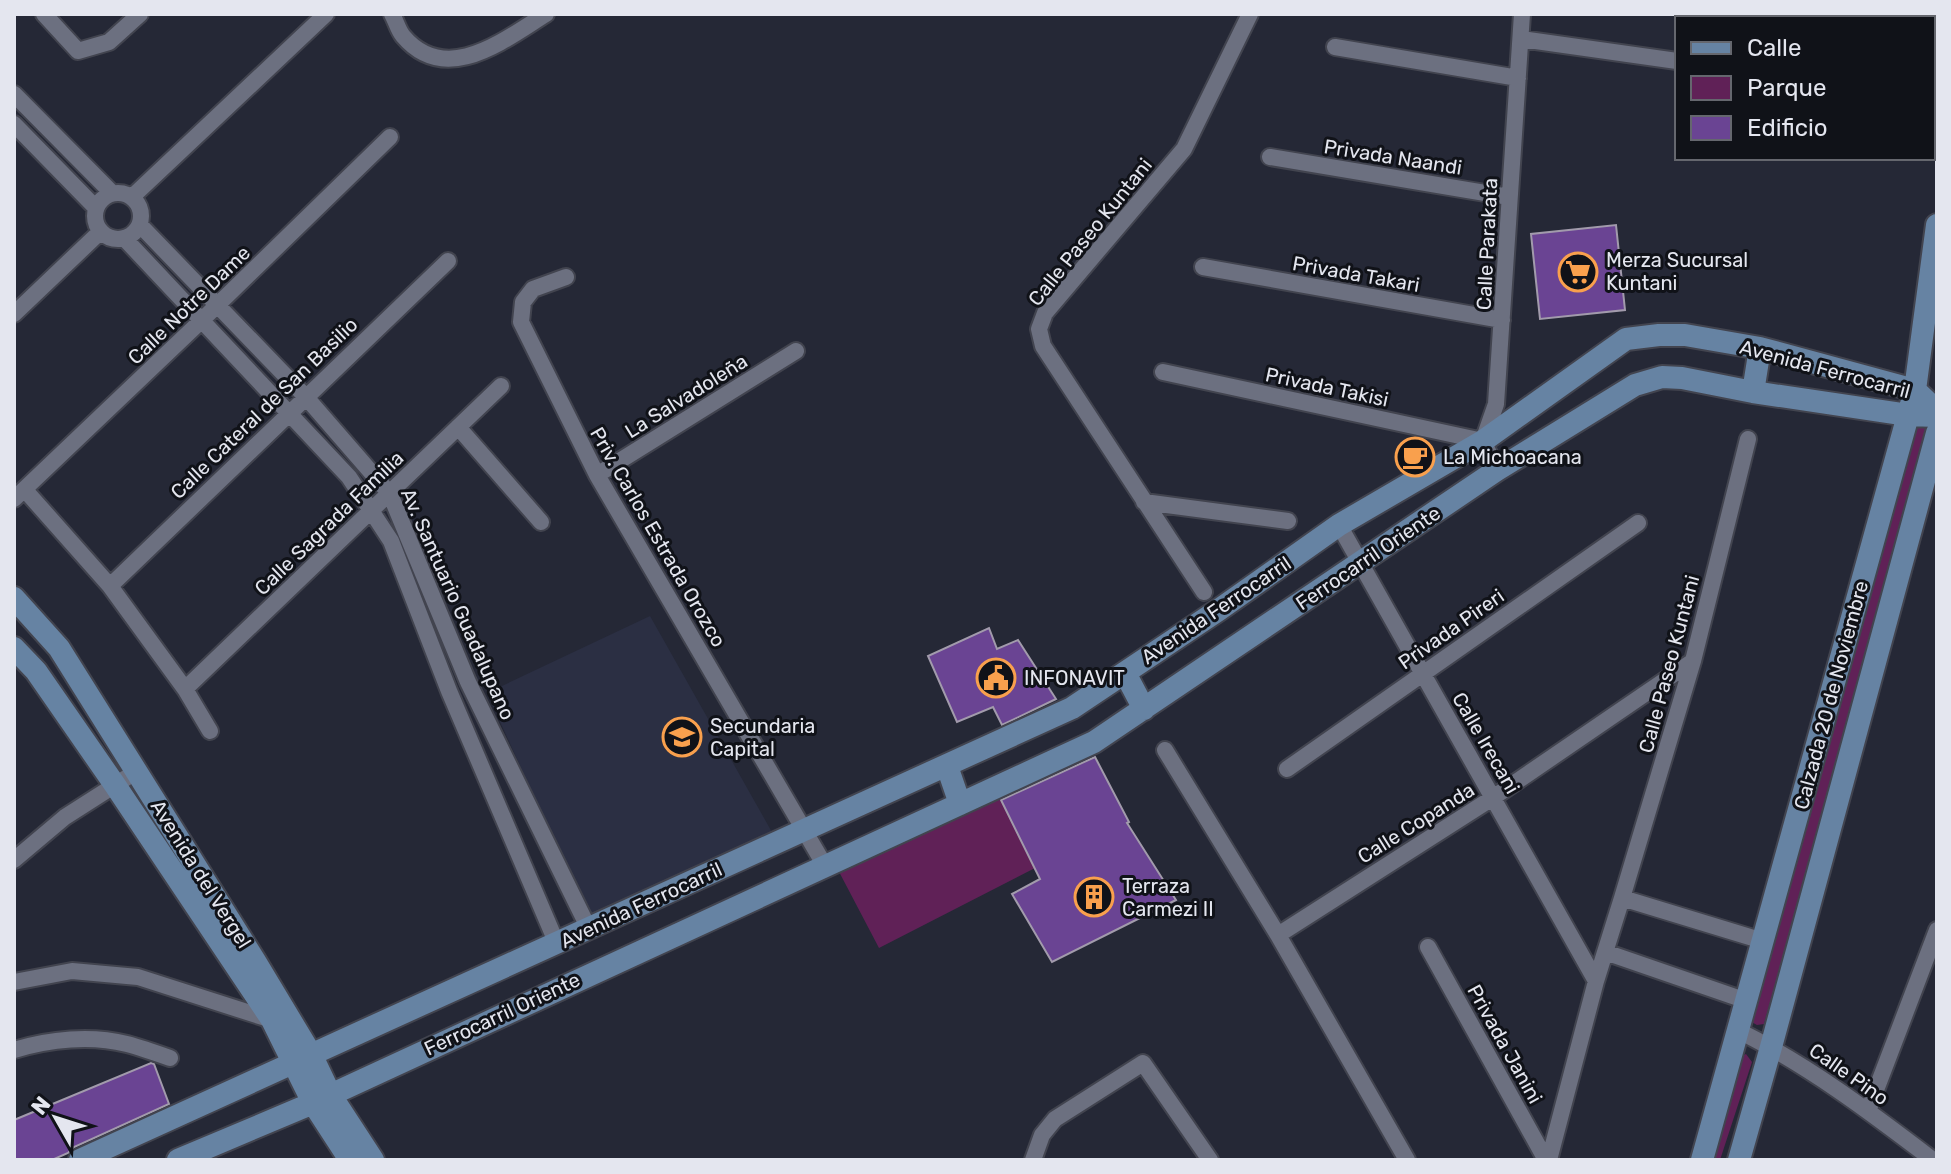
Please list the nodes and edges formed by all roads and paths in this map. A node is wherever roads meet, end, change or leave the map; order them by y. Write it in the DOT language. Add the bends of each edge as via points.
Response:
graph roads {
  1 [pos="44,14"];
  2 [pos="140,14"];
  3 [pos="326,14"];
  4 [pos="392,14"];
  5 [pos="546,14"];
  6 [pos="1250,14"];
  7 [pos="1522,14"];
  8 [pos="1521,39"];
  9 [pos="1335,47"];
  10 [pos="1675,61"];
  11 [pos="1518,78"];
  12 [pos="14,94"];
  13 [pos="14,124"];
  14 [pos="390,137"];
  15 [pos="1270,157"];
  16 [pos="111,192"];
  17 [pos="133,196"];
  18 [pos="1509,197"];
  19 [pos="95,207"];
  20 [pos="140,225"];
  21 [pos="1937,225"];
  22 [pos="100,232"];
  23 [pos="125,239"];
  24 [pos="448,261"];
  25 [pos="1203,267"];
  26 [pos="566,277"];
  27 [pos="217,306"];
  28 [pos="14,314"];
  29 [pos="202,320"];
  30 [pos="1502,320"];
  31 [pos="1760,348"];
  32 [pos="796,351"];
  33 [pos="1163,372"];
  34 [pos="501,386"];
  35 [pos="1915,390"];
  36 [pos="1753,392"];
  37 [pos="305,396"];
  38 [pos="288,413"];
  39 [pos="1937,414"];
  40 [pos="1908,415"];
  41 [pos="458,427"];
  42 [pos="1937,433"];
  43 [pos="1748,439"];
  44 [pos="1483,441"];
  45 [pos="1497,470"];
  46 [pos="597,475"];
  47 [pos="19,494"];
  48 [pos="390,494"];
  49 [pos="1144,502"];
  50 [pos="371,511"];
  51 [pos="1288,521"];
  52 [pos="541,522"];
  53 [pos="1638,523"];
  54 [pos="1339,525"];
  55 [pos="1360,564"];
  56 [pos="110,586"];
  57 [pos="1204,592"];
  58 [pos="14,598"];
  59 [pos="14,648"];
  60 [pos="1693,661"];
  61 [pos="1125,673"];
  62 [pos="1423,673"];
  63 [pos="468,682"];
  64 [pos="185,689"];
  65 [pos="449,691"];
  66 [pos="1144,709"];
  67 [pos="210,731"];
  68 [pos="1165,750"];
  69 [pos="947,766"];
  70 [pos="1287,769"];
  71 [pos="137,771"];
  72 [pos="115,785"];
  73 [pos="1494,797"];
  74 [pos="960,804"];
  75 [pos="805,830"];
  76 [pos="541,835"];
  77 [pos="517,846"];
  78 [pos="14,860"];
  79 [pos="825,866"];
  80 [pos="1622,898"];
  81 [pos="589,929"];
  82 [pos="1937,930"];
  83 [pos="1278,935"];
  84 [pos="1763,941"];
  85 [pos="557,944"];
  86 [pos="1428,947"];
  87 [pos="1605,952"];
  88 [pos="1596,981"];
  89 [pos="14,982"];
  90 [pos="1747,1001"];
  91 [pos="272,1020"];
  92 [pos="1737,1030"];
  93 [pos="1771,1047"];
  94 [pos="14,1050"];
  95 [pos="170,1058"];
  96 [pos="302,1060"];
  97 [pos="321,1098"];
  98 [pos="1868,1111"];
  99 [pos="80,1160"];
  100 [pos="178,1160"];
  101 [pos="350,1160"];
  102 [pos="373,1160"];
  103 [pos="1033,1160"];
  104 [pos="1210,1160"];
  105 [pos="1407,1160"];
  106 [pos="1547,1160"];
  107 [pos="1702,1160"];
  108 [pos="1739,1160"];
  109 [pos="1933,1160"];
  1 -- 2 [label="street" via="78,51 109,42"];
  3 -- 17 [label="street"];
  4 -- 5 [label="street" via="402,35 425,55 456,60 490,49"];
  6 -- 49 [label="street, Calle Paseo Kuntani" via="1184,149 1045,313 1039,329 1043,346"];
  7 -- 8 [label="street, Calle Parakata"];
  8 -- 10 [label="street"];
  8 -- 11 [label="street, Calle Parakata"];
  9 -- 11 [label="street"];
  11 -- 18 [label="street, Calle Parakata"];
  12 -- 16 [label="street"];
  13 -- 19 [label="street"];
  14 -- 27 [label="street, Calle Notre Dame"];
  15 -- 18 [label="street, Privada Naandi"];
  16 -- 17 [label="street"];
  16 -- 19 [label="street"];
  17 -- 20 [label="street" via="142,210"];
  18 -- 30 [label="street, Calle Parakata"];
  19 -- 22 [label="street"];
  20 -- 23 [label="street"];
  20 -- 27 [label="street, Av. Santuario Guadalupano"];
  21 -- 35 [label="main road, Calzada 20 de Noviembre"];
  22 -- 23 [label="street"];
  22 -- 28 [label="street"];
  23 -- 29 [label="street, Av. Santuario Guadalupano"];
  24 -- 37 [label="street, Calle Cateral de San Basilio"];
  25 -- 30 [label="street, Privada Takari"];
  26 -- 46 [label="street, Priv. Carlos Estrada Orozco" via="533,289 523,302 521,322"];
  27 -- 29 [label="street, Calle Notre Dame"];
  27 -- 37 [label="street, Av. Santuario Guadalupano"];
  29 -- 38 [label="street, Av. Santuario Guadalupano"];
  29 -- 47 [label="street, Calle Notre Dame"];
  30 -- 44 [label="street, Calle Parakata" via="1496,404"];
  31 -- 35 [label="main road, Avenida Ferrocarril"];
  31 -- 36 [label="main road"];
  31 -- 44 [label="main road, Avenida Ferrocarril" via="1685,335 1626,339"];
  32 -- 46 [label="street, La Salvadoleña"];
  33 -- 44 [label="street, Privada Takisi"];
  34 -- 41 [label="street, Calle Sagrada Familia"];
  35 -- 39 [label="main road, Avenida Ferrocarril"];
  35 -- 40 [label="main road, Calzada 20 de Noviembre"];
  36 -- 40 [label="main road, Ferrocarril Oriente"];
  36 -- 45 [label="main road, Ferrocarril Oriente" via="1682,378 1635,385"];
  37 -- 38 [label="street, Calle Cateral de San Basilio"];
  37 -- 48 [label="street, Av. Santuario Guadalupano"];
  38 -- 50 [label="street, Av. Santuario Guadalupano" via="349,477"];
  38 -- 56 [label="street, Calle Cateral de San Basilio"];
  39 -- 40 [label="main road, Ferrocarril Oriente"];
  40 -- 84 [label="main road, Calzada 20 de Noviembre"];
  41 -- 48 [label="street, Calle Sagrada Familia"];
  41 -- 52 [label="street"];
  42 -- 93 [label="main road, Calzada 20 de Noviembre"];
  43 -- 60 [label="street, Calle Paseo Kuntani"];
  44 -- 45 [label="street"];
  44 -- 54 [label="main road, Avenida Ferrocarril"];
  45 -- 55 [label="main road, Ferrocarril Oriente"];
  46 -- 75 [label="street, Priv. Carlos Estrada Orozco"];
  47 -- 56 [label="street"];
  48 -- 50 [label="street, Calle Sagrada Familia"];
  48 -- 63 [label="street, Av. Santuario Guadalupano"];
  49 -- 51 [label="street"];
  49 -- 57 [label="street, Calle Paseo Kuntani"];
  50 -- 64 [label="street, Calle Sagrada Familia"];
  50 -- 65 [label="street, Av. Santuario Guadalupano" via="391,541"];
  53 -- 62 [label="street, Privada Pireri"];
  54 -- 55 [label="street, Calle Irecani"];
  54 -- 61 [label="main road, Avenida Ferrocarril"];
  55 -- 62 [label="street, Calle Irecani"];
  55 -- 66 [label="main road, Ferrocarril Oriente"];
  56 -- 64 [label="street"];
  58 -- 71 [label="main road, Avenida del Vergel" via="59,648"];
  59 -- 72 [label="main road, Avenida del Vergel" via="36,671"];
  60 -- 73 [label="street, Calle Copanda"];
  60 -- 80 [label="street, Calle Paseo Kuntani"];
  61 -- 66 [label="main road"];
  61 -- 69 [label="main road, Avenida Ferrocarril" via="1072,708"];
  62 -- 70 [label="street, Privada Pireri"];
  62 -- 73 [label="street, Calle Irecani"];
  63 -- 65 [label="street"];
  63 -- 76 [label="street, Av. Santuario Guadalupano"];
  64 -- 67 [label="street"];
  65 -- 77 [label="street, Av. Santuario Guadalupano"];
  66 -- 74 [label="main road, Ferrocarril Oriente" via="1094,742"];
  68 -- 83 [label="street"];
  69 -- 74 [label="main road"];
  69 -- 75 [label="main road, Avenida Ferrocarril"];
  71 -- 72 [label="street"];
  71 -- 96 [label="main road, Avenida del Vergel"];
  72 -- 78 [label="street" via="65,817"];
  72 -- 91 [label="main road, Avenida del Vergel"];
  73 -- 83 [label="street, Calle Copanda"];
  73 -- 88 [label="street, Calle Irecani"];
  74 -- 79 [label="main road, Ferrocarril Oriente"];
  75 -- 79 [label="street"];
  75 -- 81 [label="main road, Avenida Ferrocarril"];
  76 -- 77 [label="street"];
  76 -- 81 [label="street, Av. Santuario Guadalupano"];
  77 -- 85 [label="street, Av. Santuario Guadalupano"];
  79 -- 97 [label="main road, Ferrocarril Oriente"];
  80 -- 84 [label="street"];
  80 -- 87 [label="street, Calle Paseo Kuntani"];
  81 -- 85 [label="main road, Avenida Ferrocarril"];
  82 -- 98 [label="street"];
  83 -- 105 [label="street"];
  84 -- 90 [label="main road, Calzada 20 de Noviembre"];
  85 -- 96 [label="main road, Avenida Ferrocarril"];
  86 -- 106 [label="street, Privada Janini"];
  87 -- 88 [label="street, Calle Paseo Kuntani"];
  87 -- 90 [label="street"];
  88 -- 106 [label="street, Calle Paseo Kuntani"];
  89 -- 91 [label="street" via="72,971 138,977"];
  90 -- 92 [label="main road, Calzada 20 de Noviembre"];
  91 -- 96 [label="main road, Avenida del Vergel"];
  92 -- 93 [label="street, Calle Pino"];
  92 -- 107 [label="main road, Calzada 20 de Noviembre"];
  93 -- 98 [label="street, Calle Pino"];
  93 -- 108 [label="main road, Calzada 20 de Noviembre"];
  94 -- 95 [label="street" via="97,1039"];
  96 -- 97 [label="main road, Avenida del Vergel"];
  96 -- 99 [label="main road, Avenida Ferrocarril"];
  97 -- 100 [label="main road, Ferrocarril Oriente"];
  97 -- 101 [label="main road, Avenida del Vergel"];
  97 -- 102 [label="main road, Avenida del Vergel"];
  98 -- 109 [label="street, Calle Pino"];
  103 -- 104 [label="street" via="1055,1119 1143,1063"];
}
